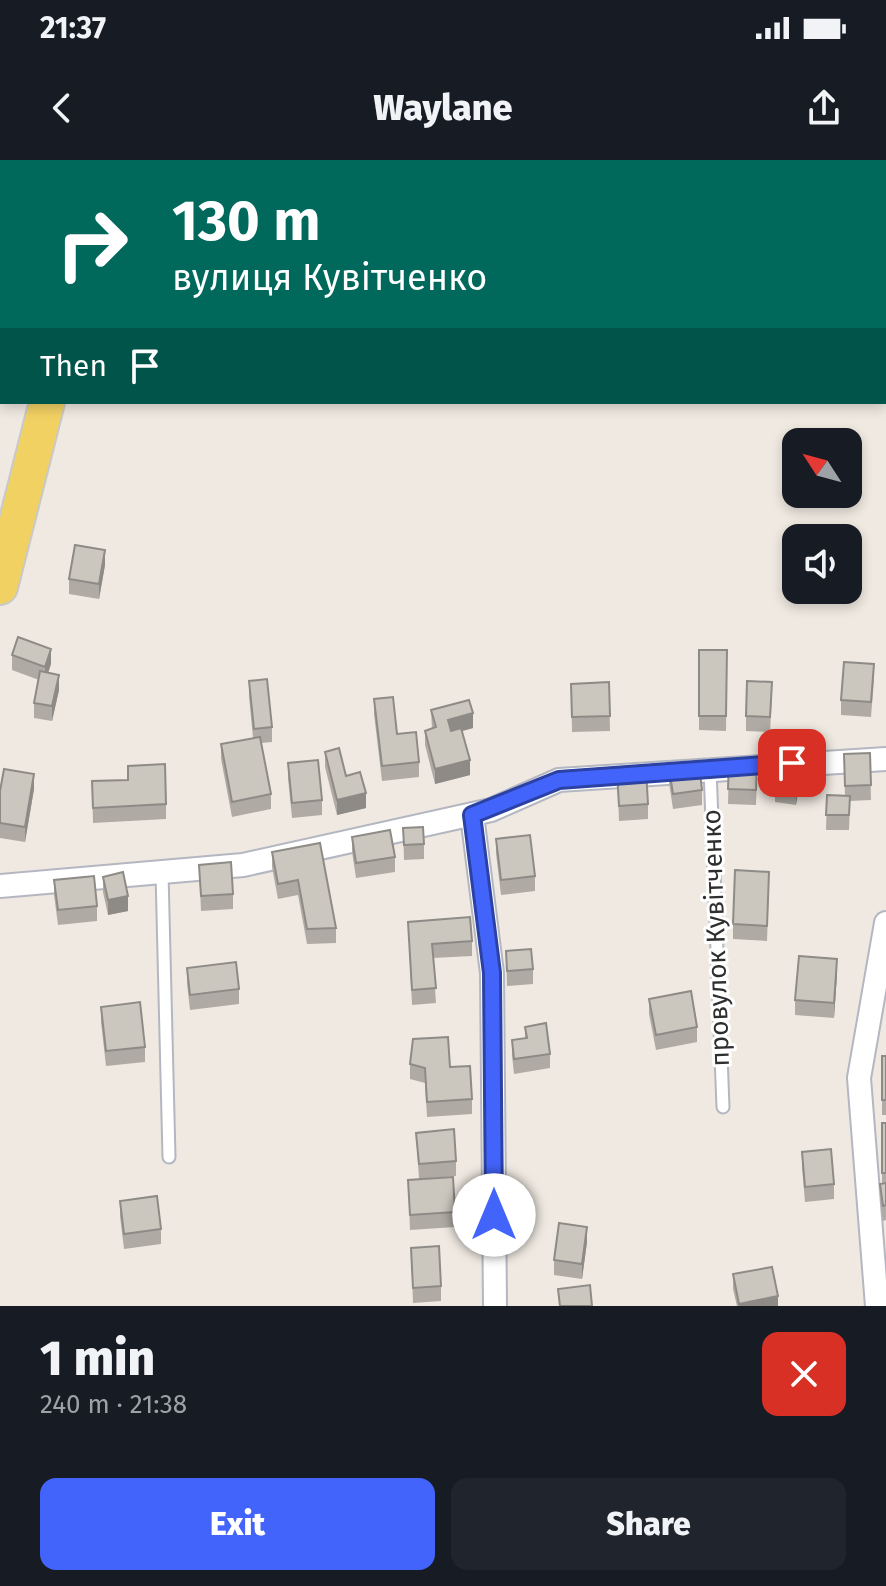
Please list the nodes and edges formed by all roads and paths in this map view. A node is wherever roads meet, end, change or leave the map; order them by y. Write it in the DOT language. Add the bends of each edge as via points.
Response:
graph roads {
  1 [pos="27,404"];
  2 [pos="46,404"];
  3 [pos="14,505"];
  4 [pos="0,538"];
  5 [pos="0,587"];
  6 [pos="886,759"];
  7 [pos="710,769"];
  8 [pos="472,815"];
  9 [pos="162,873"];
  10 [pos="0,886"];
  11 [pos="886,923"];
  12 [pos="723,1107"];
  13 [pos="169,1157"];
  14 [pos="495,1306"];
  15 [pos="877,1306"];
  1 -- 3 [label="main road"];
  2 -- 3 [label="main road"];
  3 -- 4 [label="main road"];
  3 -- 5 [label="main road"];
  6 -- 7 [label="street"];
  7 -- 8 [label="street" via="559,780"];
  7 -- 12 [label="lane, провулок Кувітченко"];
  8 -- 9 [label="street" via="243,865"];
  8 -- 14 [label="street" via="492,973"];
  9 -- 10 [label="street"];
  9 -- 13 [label="lane"];
  11 -- 15 [label="street" via="859,1078"];
}
